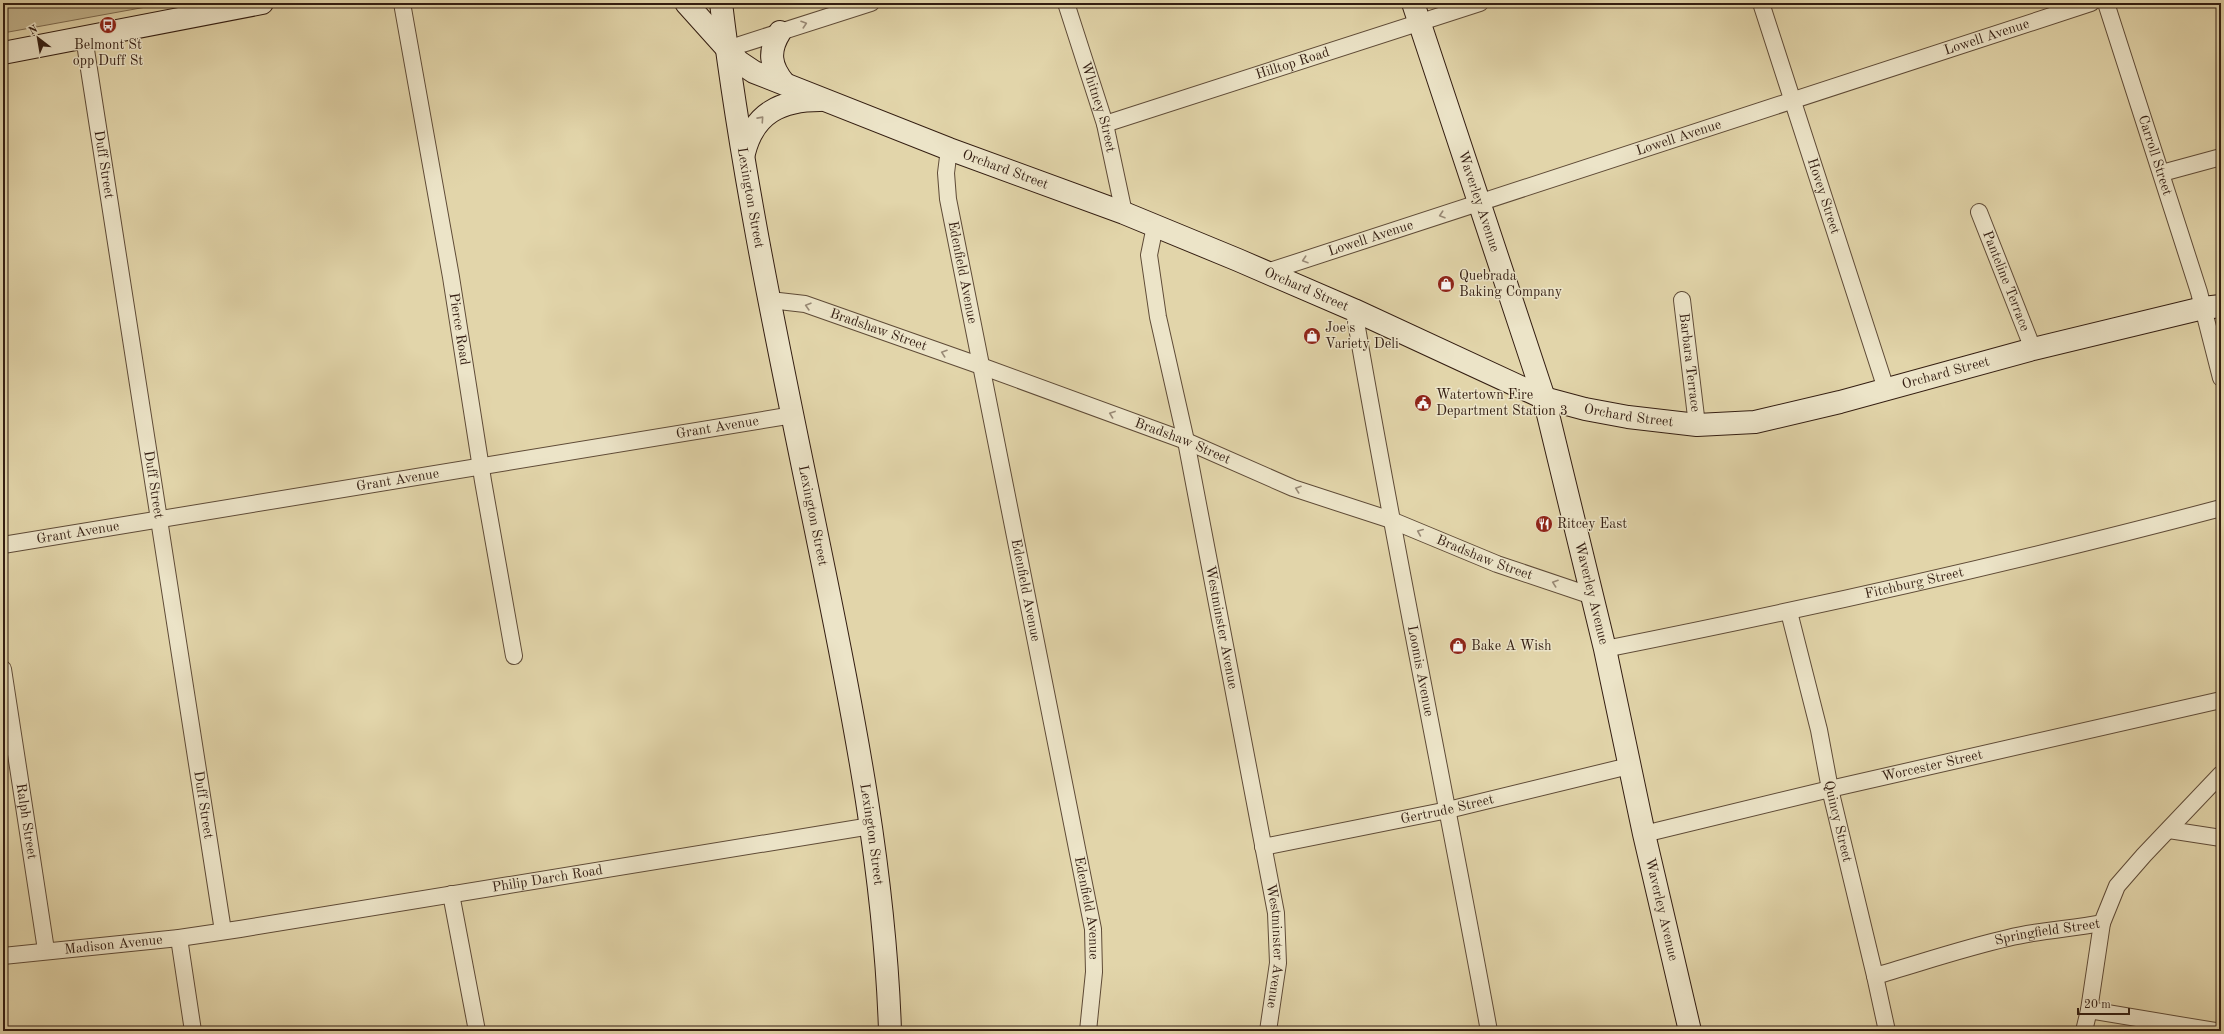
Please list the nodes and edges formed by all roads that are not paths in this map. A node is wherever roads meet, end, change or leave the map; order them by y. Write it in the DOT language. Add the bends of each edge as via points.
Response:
graph roads {
  1 [pos="262,3"];
  2 [pos="402,3"];
  3 [pos="686,3"];
  4 [pos="721,3"];
  5 [pos="871,3"];
  6 [pos="1066,3"];
  7 [pos="1480,3"];
  8 [pos="1761,3"];
  9 [pos="2091,3"];
  10 [pos="2106,3"];
  11 [pos="1416,13"];
  12 [pos="780,32"];
  13 [pos="84,37"];
  14 [pos="727,49"];
  15 [pos="3,53"];
  16 [pos="784,83"];
  17 [pos="821,100"];
  18 [pos="1791,101"];
  19 [pos="1105,124"];
  20 [pos="949,149"];
  21 [pos="744,154"];
  22 [pos="2221,157"];
  23 [pos="2162,174"];
  24 [pos="1479,203"];
  25 [pos="1979,212"];
  26 [pos="1124,213"];
  27 [pos="1155,226"];
  28 [pos="1267,272"];
  29 [pos="770,300"];
  30 [pos="1682,300"];
  31 [pos="2212,307"];
  32 [pos="1354,310"];
  33 [pos="2033,349"];
  34 [pos="981,366"];
  35 [pos="2221,378"];
  36 [pos="1886,389"];
  37 [pos="1544,398"];
  38 [pos="793,415"];
  39 [pos="1697,425"];
  40 [pos="1186,441"];
  41 [pos="481,467"];
  42 [pos="2221,508"];
  43 [pos="1391,520"];
  44 [pos="160,521"];
  45 [pos="3,545"];
  46 [pos="1592,596"];
  47 [pos="1789,612"];
  48 [pos="1605,649"];
  49 [pos="514,656"];
  50 [pos="3,669"];
  51 [pos="2221,700"];
  52 [pos="1629,766"];
  53 [pos="2221,774"];
  54 [pos="1830,789"];
  55 [pos="1448,810"];
  56 [pos="871,826"];
  57 [pos="2169,830"];
  58 [pos="1644,834"];
  59 [pos="2221,838"];
  60 [pos="1263,847"];
  61 [pos="451,894"];
  62 [pos="2102,923"];
  63 [pos="223,931"];
  64 [pos="179,938"];
  65 [pos="46,950"];
  66 [pos="3,956"];
  67 [pos="1875,976"];
  68 [pos="2090,1010"];
  69 [pos="193,1031"];
  70 [pos="477,1031"];
  71 [pos="890,1031"];
  72 [pos="1088,1031"];
  73 [pos="1268,1031"];
  74 [pos="1489,1031"];
  75 [pos="1690,1031"];
  76 [pos="1887,1031"];
  77 [pos="2084,1031"];
  78 [pos="2215,1031"];
  1 -- 13 [label="street"];
  2 -- 41 [label="street, Pierce Road" via="451,277"];
  3 -- 14 [label="street, Orchard Street"];
  4 -- 14 [label="street, Lexington Street"];
  12 -- 5 [label="street, one-way"];
  6 -- 19 [label="street, Whitney Street"];
  7 -- 11 [label="street, Hilltop Road"];
  8 -- 18 [label="street, Hovey Street"];
  9 -- 18 [label="street, Lowell Avenue"];
  10 -- 23 [label="street, Carroll Street"];
  11 -- 19 [label="street, Hilltop Road"];
  11 -- 24 [label="street, Waverley Avenue"];
  12 -- 14 [label="street"];
  12 -- 16 [label="street" via="774,42 771,59 775,71"];
  13 -- 15 [label="street"];
  13 -- 44 [label="street, Duff Street"];
  14 -- 16 [label="street, Orchard Street" via="746,68"];
  14 -- 21 [label="street, Lexington Street"];
  16 -- 17 [label="street, Orchard Street"];
  17 -- 20 [label="street, Orchard Street"];
  21 -- 17 [label="street, one-way" via="750,135 766,114 793,102"];
  18 -- 24 [label="street, Lowell Avenue"];
  18 -- 36 [label="street, Hovey Street"];
  19 -- 26 [label="street, Whitney Street"];
  20 -- 26 [label="street, Orchard Street"];
  20 -- 34 [label="street, Edenfield Avenue" via="946,173 948,199"];
  21 -- 29 [label="street, Lexington Street"];
  22 -- 23 [label="street"];
  23 -- 31 [label="street, Carroll Street"];
  24 -- 28 [label="street, Lowell Avenue, one-way"];
  24 -- 37 [label="street, Waverley Avenue"];
  25 -- 33 [label="street, Panteline Terrace"];
  26 -- 27 [label="street, Orchard Street"];
  27 -- 28 [label="street, Orchard Street"];
  27 -- 40 [label="street, Westminster Avenue" via="1149,255 1158,317"];
  28 -- 32 [label="street, Orchard Street"];
  34 -- 29 [label="street, Bradshaw Street, one-way" via="805,304"];
  29 -- 38 [label="street, Lexington Street"];
  30 -- 39 [label="street, Barbara Terrace"];
  31 -- 33 [label="street, Orchard Street"];
  31 -- 35 [label="street"];
  32 -- 37 [label="street, Orchard Street"];
  32 -- 43 [label="street, Loomis Avenue"];
  33 -- 36 [label="street, Orchard Street"];
  40 -- 34 [label="street, Bradshaw Street, one-way"];
  34 -- 72 [label="street, Edenfield Avenue" via="1093,929 1094,972"];
  36 -- 39 [label="street, Orchard Street" via="1754,422"];
  37 -- 39 [label="street, Orchard Street" via="1620,416"];
  37 -- 46 [label="street, Waverley Avenue"];
  38 -- 41 [label="street, Grant Avenue"];
  38 -- 56 [label="street, Lexington Street" via="840,647"];
  43 -- 40 [label="street, Bradshaw Street, one-way" via="1293,488"];
  40 -- 60 [label="street, Westminster Avenue"];
  41 -- 44 [label="street, Grant Avenue"];
  41 -- 49 [label="street, Pierce Road"];
  42 -- 47 [label="street, Fitchburg Street" via="2016,560"];
  46 -- 43 [label="street, Bradshaw Street, one-way" via="1497,564"];
  43 -- 55 [label="street, Loomis Avenue"];
  44 -- 45 [label="street, Grant Avenue"];
  44 -- 63 [label="street, Duff Street"];
  46 -- 48 [label="street, Waverley Avenue"];
  47 -- 48 [label="street, Fitchburg Street"];
  47 -- 54 [label="street, Quincy Street" via="1819,730"];
  48 -- 52 [label="street, Waverley Avenue"];
  50 -- 65 [label="street, Ralph Street"];
  51 -- 54 [label="street, Worcester Street"];
  52 -- 55 [label="street, Gertrude Street"];
  52 -- 58 [label="street, Waverley Avenue"];
  53 -- 57 [label="street, Springfield Street"];
  54 -- 58 [label="street, Worcester Street"];
  54 -- 67 [label="street, Quincy Street"];
  55 -- 60 [label="street, Gertrude Street"];
  55 -- 74 [label="street, Loomis Avenue"];
  56 -- 61 [label="street, Philip Darch Road"];
  56 -- 71 [label="street, Lexington Street" via="885,940"];
  57 -- 59 [label="street"];
  57 -- 62 [label="street, Springfield Street" via="2117,886"];
  58 -- 75 [label="street, Waverley Avenue"];
  60 -- 73 [label="street, Westminster Avenue" via="1276,913 1278,963"];
  61 -- 63 [label="street, Philip Darch Road"];
  61 -- 70 [label="street"];
  62 -- 67 [label="street, Springfield Street" via="2074,928 2053,928 2008,938"];
  62 -- 68 [label="street"];
  63 -- 64 [label="street, Madison Avenue"];
  64 -- 65 [label="street, Madison Avenue"];
  64 -- 69 [label="street"];
  65 -- 66 [label="street, Madison Avenue"];
  67 -- 76 [label="street, Quincy Street"];
  68 -- 77 [label="street"];
  68 -- 78 [label="street"];
}
